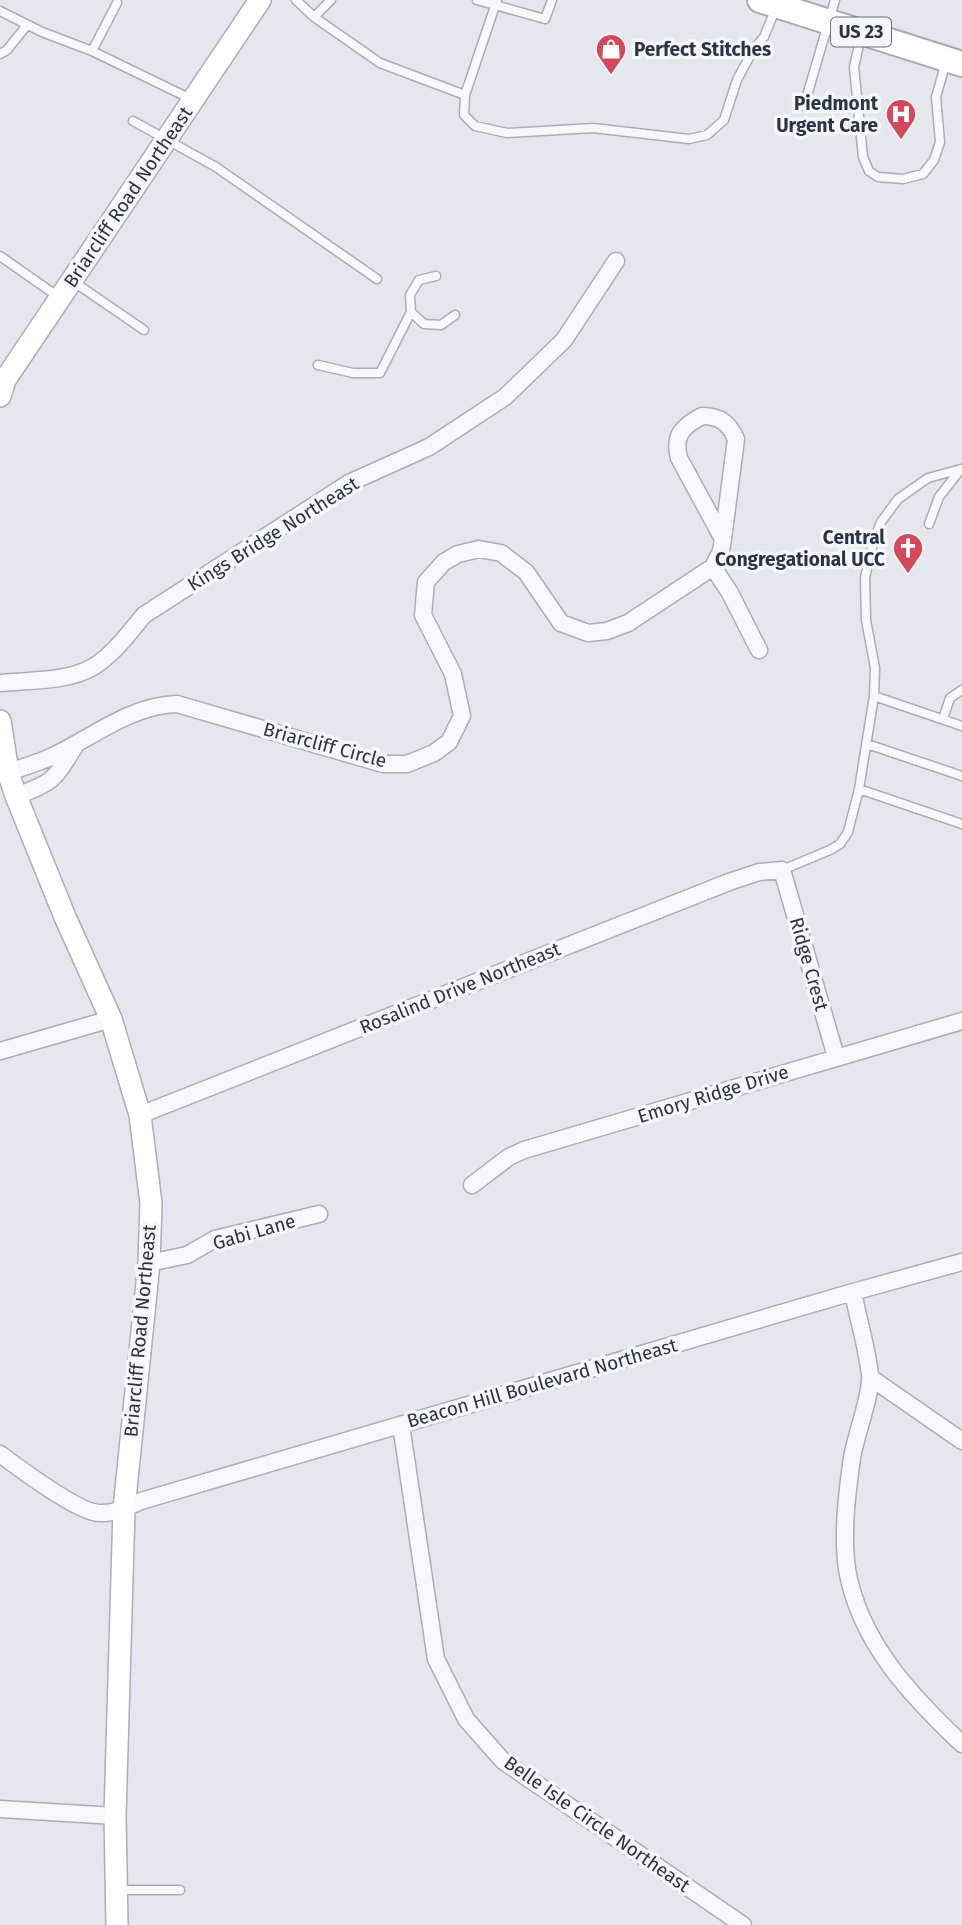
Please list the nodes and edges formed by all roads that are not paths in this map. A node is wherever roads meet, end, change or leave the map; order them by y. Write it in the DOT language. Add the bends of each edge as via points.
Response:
graph roads {
  1 [pos="260,0"];
  2 [pos="296,0"];
  3 [pos="331,0"];
  4 [pos="477,0"];
  5 [pos="552,0"];
  6 [pos="117,3"];
  7 [pos="496,3"];
  8 [pos="768,3"];
  9 [pos="0,11"];
  10 [pos="831,11"];
  11 [pos="314,18"];
  12 [pos="27,26"];
  13 [pos="861,32"];
  14 [pos="92,51"];
  15 [pos="0,54"];
  16 [pos="954,61"];
  17 [pos="465,95"];
  18 [pos="193,100"];
  19 [pos="804,106"];
  20 [pos="133,121"];
  21 [pos="167,138"];
  22 [pos="0,256"];
  23 [pos="616,261"];
  24 [pos="436,276"];
  25 [pos="377,279"];
  26 [pos="66,290"];
  27 [pos="411,312"];
  28 [pos="455,315"];
  29 [pos="144,330"];
  30 [pos="318,365"];
  31 [pos="4,374"];
  32 [pos="0,396"];
  33 [pos="961,469"];
  34 [pos="929,524"];
  35 [pos="723,539"];
  36 [pos="713,567"];
  37 [pos="759,650"];
  38 [pos="0,683"];
  39 [pos="962,690"];
  40 [pos="874,696"];
  41 [pos="943,719"];
  42 [pos="0,720"];
  43 [pos="962,726"];
  44 [pos="76,744"];
  45 [pos="867,744"];
  46 [pos="8,772"];
  47 [pos="962,776"];
  48 [pos="859,789"];
  49 [pos="16,796"];
  50 [pos="962,824"];
  51 [pos="782,870"];
  52 [pos="111,1018"];
  53 [pos="962,1021"];
  54 [pos="0,1051"];
  55 [pos="836,1057"];
  56 [pos="140,1115"];
  57 [pos="472,1185"];
  58 [pos="319,1214"];
  59 [pos="962,1262"];
  60 [pos="149,1263"];
  61 [pos="853,1292"];
  62 [pos="871,1378"];
  63 [pos="401,1425"];
  64 [pos="962,1441"];
  65 [pos="0,1454"];
  66 [pos="124,1509"];
  67 [pos="962,1744"];
  68 [pos="0,1809"];
  69 [pos="115,1816"];
  70 [pos="180,1890"];
  71 [pos="115,1891"];
  72 [pos="117,1925"];
  73 [pos="743,1925"];
  1 -- 18 [label="main road, Briarcliff Road Northeast"];
  2 -- 11 [label="lane"];
  3 -- 11 [label="lane"];
  4 -- 7 [label="lane"];
  5 -- 7 [label="lane" via="545,19"];
  6 -- 14 [label="lane"];
  7 -- 17 [label="lane"];
  8 -- 10 [label="main road, US 23"];
  8 -- 17 [label="lane" via="764,37 737,80 724,120 696,139 593,128 495,132 466,119"];
  9 -- 12 [label="lane"];
  10 -- 13 [label="main road, US 23"];
  10 -- 19 [label="lane"];
  11 -- 17 [label="lane" via="380,64"];
  12 -- 14 [label="lane"];
  12 -- 15 [label="lane"];
  13 -- 16 [label="main road, US 23"];
  13 -- 16 [label="lane" via="854,67 863,157 869,171 878,177 923,174 934,160 940,142 936,97"];
  14 -- 18 [label="lane"];
  18 -- 21 [label="main road, Briarcliff Road Northeast"];
  20 -- 21 [label="lane"];
  21 -- 25 [label="lane"];
  21 -- 26 [label="main road, Briarcliff Road Northeast"];
  22 -- 26 [label="lane"];
  23 -- 38 [label="street, Kings Bridge Northeast" via="564,340 505,397 429,447 349,483 144,615 93,667 69,676"];
  24 -- 27 [label="lane" via="419,280 410,295"];
  26 -- 29 [label="lane"];
  26 -- 31 [label="main road, Briarcliff Road Northeast"];
  27 -- 28 [label="lane" via="424,324 441,325"];
  27 -- 30 [label="lane" via="380,373"];
  31 -- 32 [label="main road, Briarcliff Road Northeast"];
  33 -- 34 [label="lane" via="939,497"];
  33 -- 40 [label="lane" via="928,478 898,499 881,522 865,578"];
  35 -- 35 [label="street" via="736,439 724,421 702,416 686,424 677,449"];
  35 -- 36 [label="street"];
  36 -- 37 [label="street"];
  36 -- 44 [label="street, Briarcliff Circle" via="628,623 588,633 561,623 526,572 501,553 479,549 444,562 426,582 423,615 453,674 462,716 449,742 407,764 383,764 177,704 157,704"];
  39 -- 41 [label="lane" via="950,698"];
  40 -- 41 [label="lane"];
  40 -- 45 [label="lane"];
  41 -- 43 [label="lane"];
  42 -- 46 [label="main road, Briarcliff Road Northeast"];
  44 -- 46 [label="street, Briarcliff Circle"];
  44 -- 49 [label="street, Briarcliff Circle" via="56,776"];
  45 -- 47 [label="lane"];
  45 -- 48 [label="lane"];
  46 -- 49 [label="main road, Briarcliff Road Northeast"];
  48 -- 50 [label="lane"];
  48 -- 51 [label="lane" via="848,832 839,844"];
  49 -- 52 [label="main road, Briarcliff Road Northeast"];
  51 -- 55 [label="street, Ridge Crest"];
  51 -- 56 [label="street, Rosalind Drive Northeast" via="729,882"];
  52 -- 54 [label="street"];
  52 -- 56 [label="main road, Briarcliff Road Northeast"];
  53 -- 55 [label="street, Emory Ridge Drive"];
  55 -- 57 [label="street, Emory Ridge Drive" via="524,1150"];
  56 -- 60 [label="main road, Briarcliff Road Northeast" via="151,1203"];
  58 -- 60 [label="street, Gabi Lane" via="215,1239 187,1255"];
  59 -- 61 [label="street, Beacon Hill Boulevard Northeast"];
  60 -- 66 [label="main road, Briarcliff Road Northeast"];
  61 -- 62 [label="street"];
  61 -- 63 [label="street, Beacon Hill Boulevard Northeast"];
  62 -- 64 [label="street"];
  62 -- 67 [label="street" via="852,1456 847,1569 860,1616 891,1667 921,1705"];
  63 -- 66 [label="street, Beacon Hill Boulevard Northeast"];
  63 -- 73 [label="street, Belle Isle Circle Northeast" via="436,1659 466,1719 503,1761"];
  65 -- 66 [label="street, Beacon Hill Boulevard Northeast" via="88,1511"];
  66 -- 69 [label="main road, Briarcliff Road Northeast"];
  68 -- 69 [label="street"];
  69 -- 71 [label="main road, Briarcliff Road Northeast"];
  70 -- 71 [label="lane"];
  71 -- 72 [label="main road, Briarcliff Road Northeast"];
}
